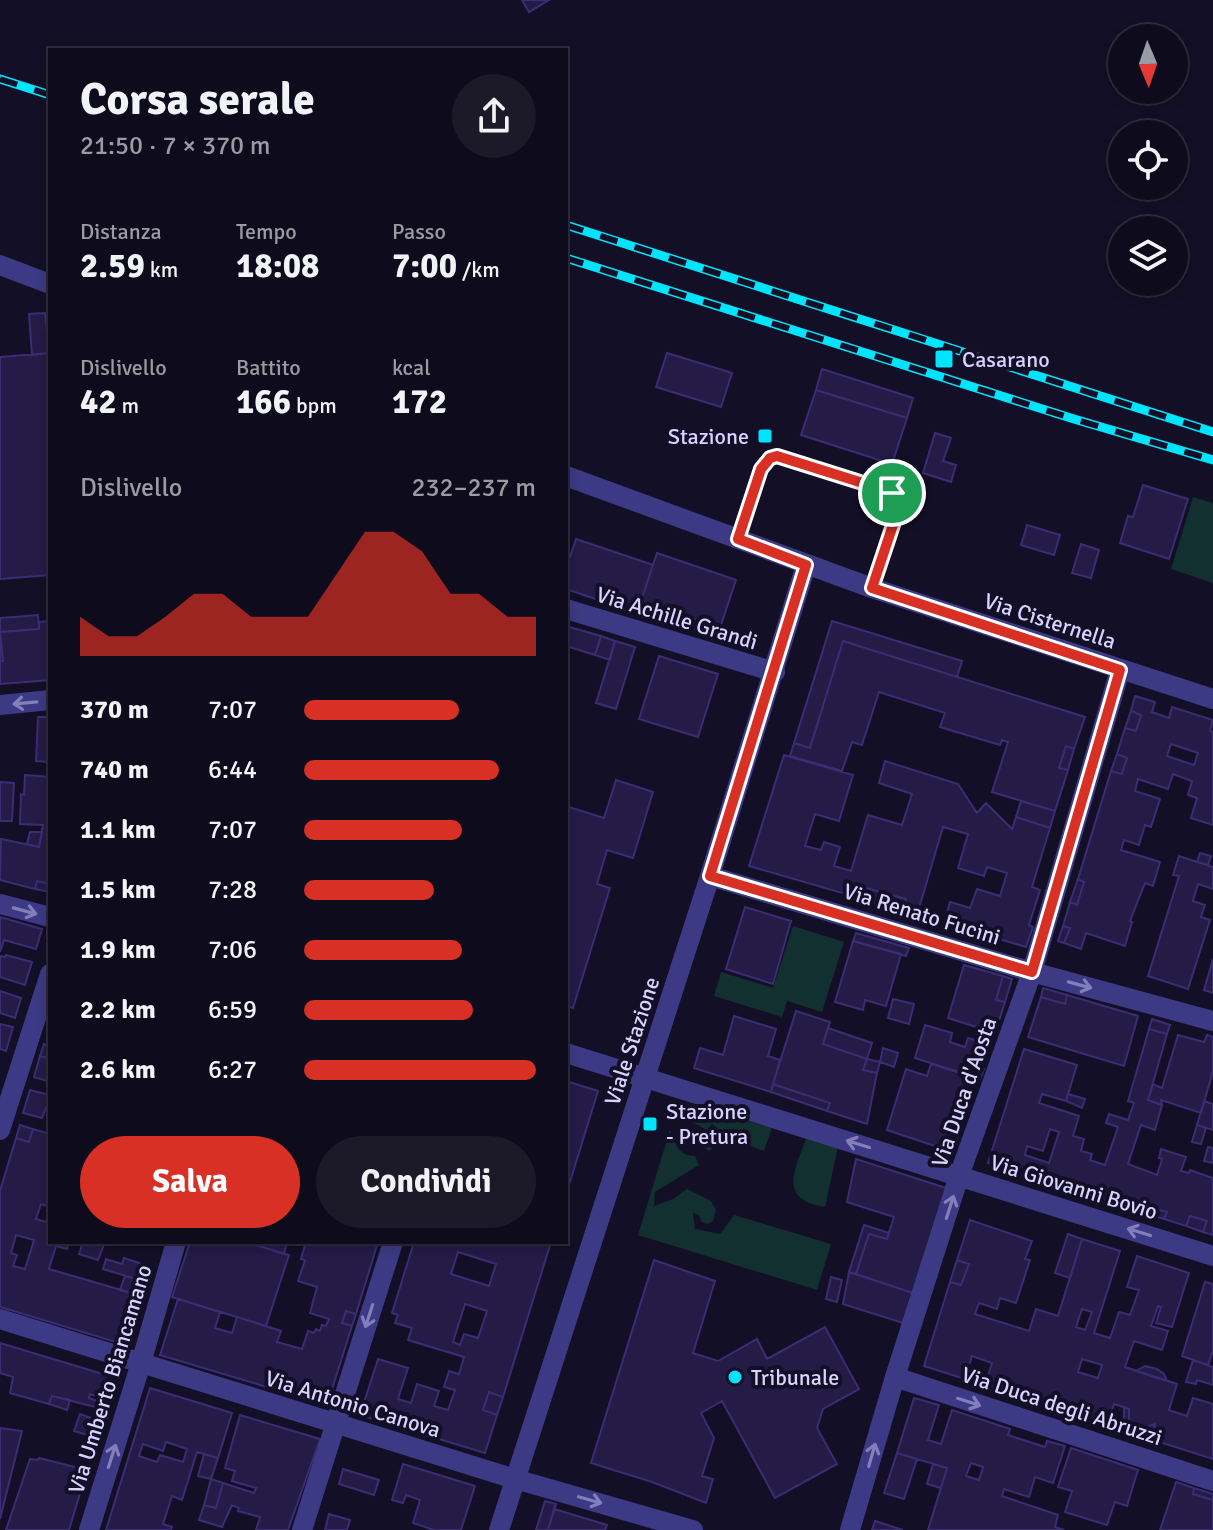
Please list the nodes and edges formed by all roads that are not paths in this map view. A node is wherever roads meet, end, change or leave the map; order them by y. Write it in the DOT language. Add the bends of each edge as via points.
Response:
graph roads {
  1 [pos="0,265"];
  2 [pos="48,283"];
  3 [pos="568,477"];
  4 [pos="738,539"];
  5 [pos="806,565"];
  6 [pos="872,588"];
  7 [pos="568,610"];
  8 [pos="1120,670"];
  9 [pos="775,672"];
  10 [pos="1213,699"];
  11 [pos="48,700"];
  12 [pos="0,705"];
  13 [pos="710,876"];
  14 [pos="0,904"];
  15 [pos="48,916"];
  16 [pos="1032,972"];
  17 [pos="48,980"];
  18 [pos="1213,1021"];
  19 [pos="568,1054"];
  20 [pos="645,1077"];
  21 [pos="0,1130"];
  22 [pos="959,1176"];
  23 [pos="175,1244"];
  24 [pos="392,1244"];
  25 [pos="1213,1256"];
  26 [pos="0,1319"];
  27 [pos="141,1363"];
  28 [pos="895,1377"];
  29 [pos="334,1423"];
  30 [pos="515,1479"];
  31 [pos="1213,1481"];
  32 [pos="89,1530"];
  33 [pos="302,1530"];
  34 [pos="499,1530"];
  35 [pos="693,1530"];
  36 [pos="850,1530"];
  1 -- 2 [label="street"];
  3 -- 4 [label="street, Via Cisternella"];
  4 -- 5 [label="street, Via Cisternella"];
  4 -- 6 [label="lane" via="761,469 770,458 785,458 885,490 896,498 897,513"];
  5 -- 6 [label="street, Via Cisternella"];
  5 -- 9 [label="street, Viale Stazione"];
  6 -- 8 [label="street, Via Cisternella"];
  7 -- 9 [label="street, Via Achille Grandi"];
  8 -- 10 [label="street, Via Cisternella"];
  8 -- 16 [label="street, Via Duca d'Aosta"];
  9 -- 13 [label="street, Viale Stazione"];
  11 -- 12 [label="street, one-way"];
  13 -- 16 [label="street, Via Renato Fucini"];
  13 -- 20 [label="street, Viale Stazione"];
  14 -- 15 [label="street, one-way"];
  16 -- 18 [label="street, Via Renato Fucini, one-way"];
  16 -- 22 [label="street, Via Duca d'Aosta"];
  17 -- 21 [label="street"];
  19 -- 20 [label="street, Via Giovanni Bovio"];
  22 -- 20 [label="street, Via Giovanni Bovio, one-way"];
  20 -- 30 [label="street, Viale Stazione"];
  25 -- 22 [label="street, Via Giovanni Bovio, one-way"];
  28 -- 22 [label="street, Via Duca d'Aosta, one-way"];
  23 -- 27 [label="street, Via Umberto Biancamano"];
  24 -- 29 [label="street, one-way"];
  26 -- 27 [label="street, Via Antonio Canova"];
  27 -- 29 [label="street, Via Antonio Canova"];
  32 -- 27 [label="street, Via Umberto Biancamano, one-way"];
  28 -- 31 [label="street, Via Duca degli Abruzzi, one-way"];
  36 -- 28 [label="street, Via Duca d'Aosta, one-way"];
  29 -- 30 [label="street, Via Antonio Canova"];
  29 -- 33 [label="street"];
  30 -- 34 [label="street, Viale Stazione"];
  30 -- 35 [label="street, Via Antonio Canova, one-way"];
}
